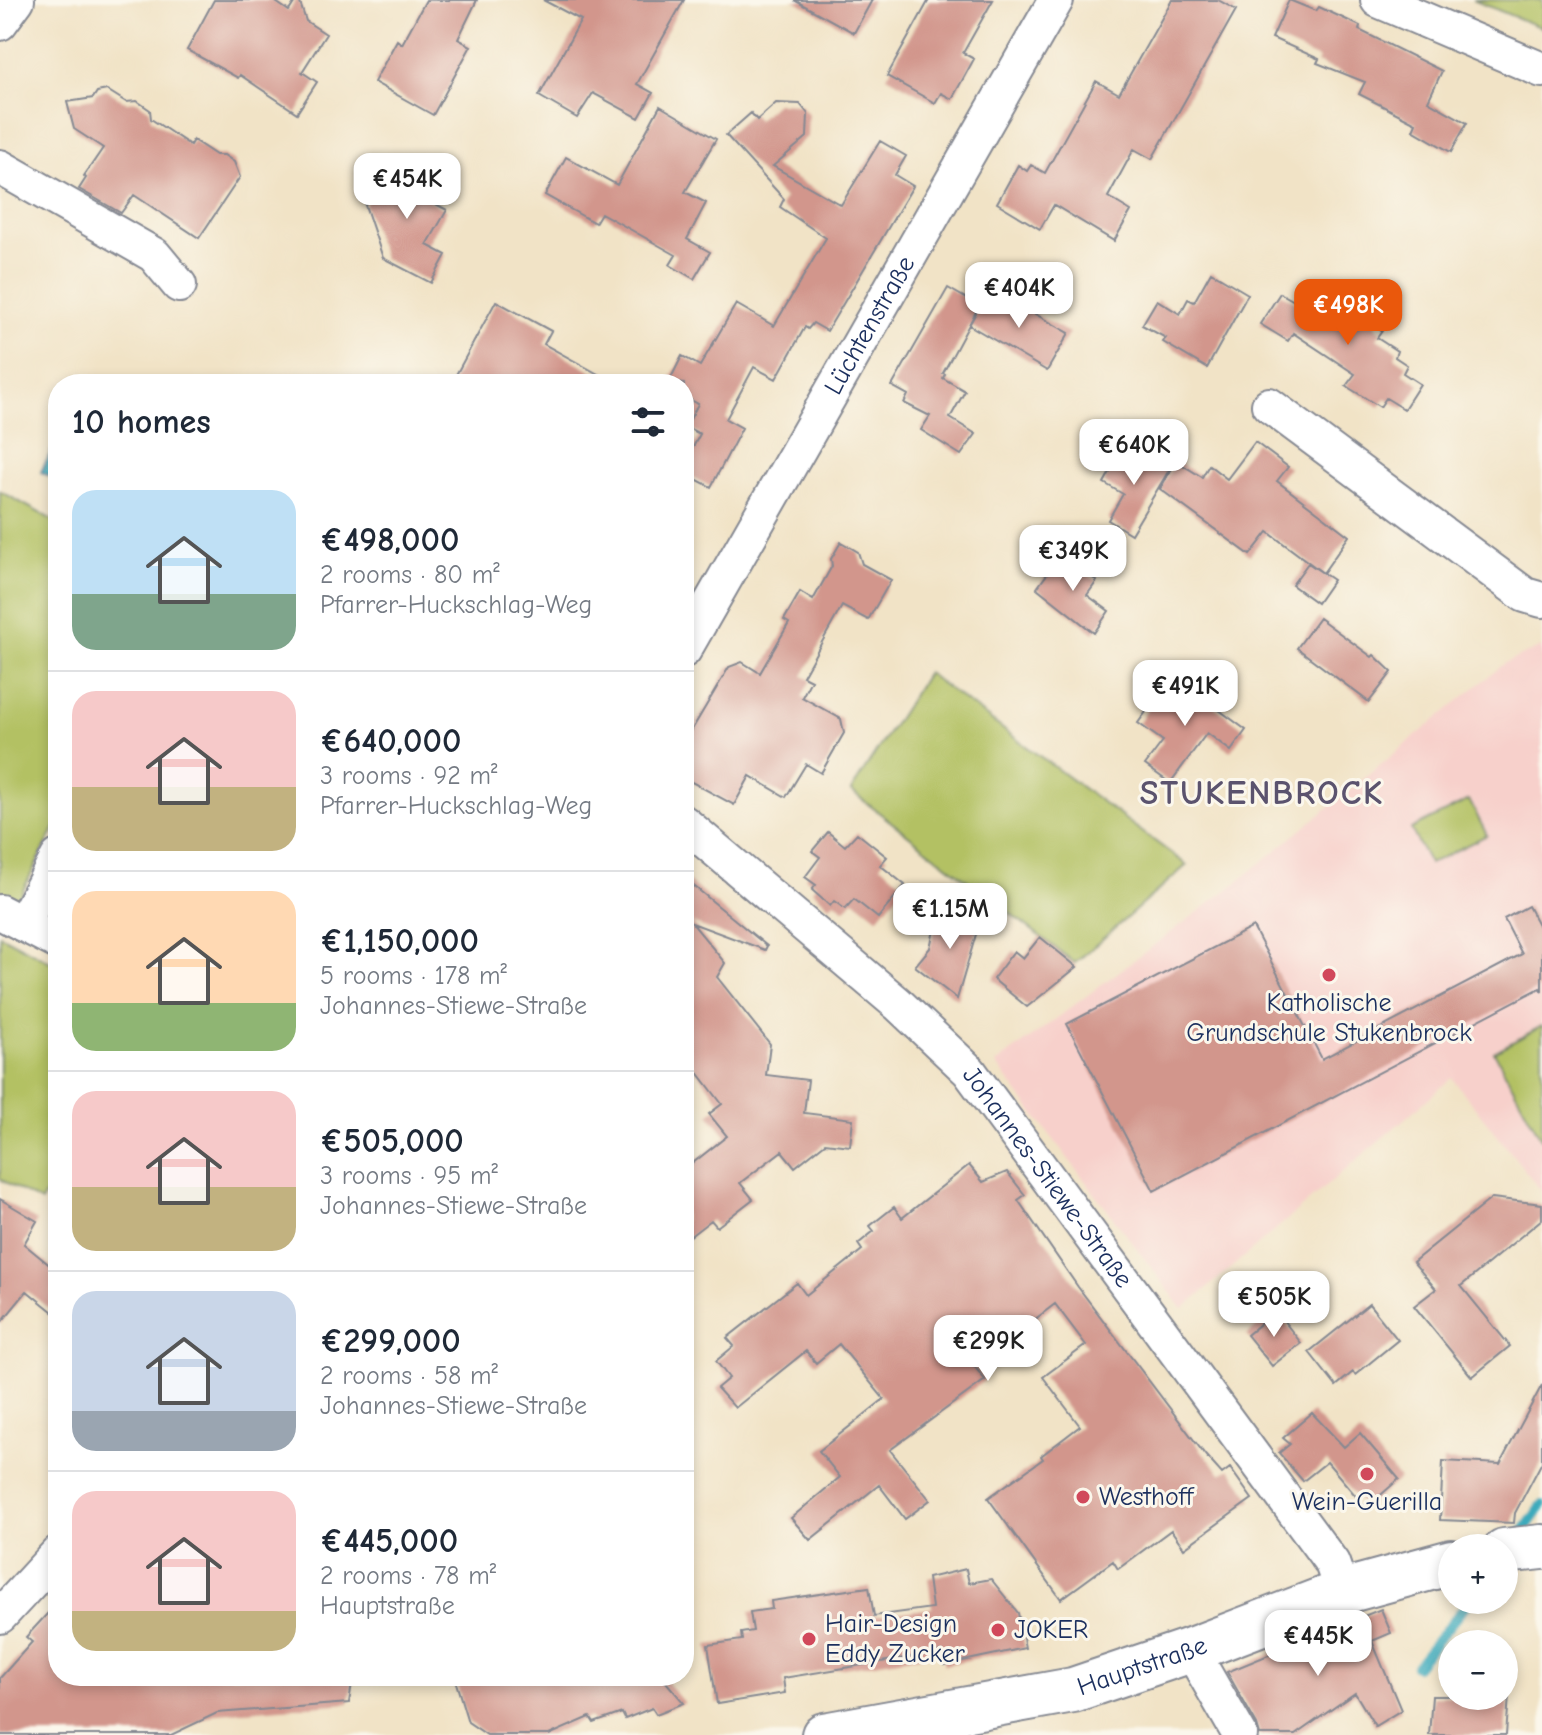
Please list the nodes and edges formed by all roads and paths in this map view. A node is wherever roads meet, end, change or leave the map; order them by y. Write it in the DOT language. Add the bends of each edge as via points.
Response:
graph roads {
  1 [pos="17,0"];
  2 [pos="1056,0"];
  3 [pos="1378,0"];
  4 [pos="0,23"];
  5 [pos="1542,70"];
  6 [pos="0,167"];
  7 [pos="179,285"];
  8 [pos="1269,405"];
  9 [pos="1542,600"];
  10 [pos="694,633"];
  11 [pos="694,831"];
  12 [pos="48,870"];
  13 [pos="12,918"];
  14 [pos="48,937"];
  15 [pos="48,1564"];
  16 [pos="1438,1566"];
  17 [pos="1342,1592"];
  18 [pos="0,1616"];
  19 [pos="1191,1650"];
  20 [pos="824,1735"];
  21 [pos="1240,1735"];
  1 -- 4 [label="street"];
  2 -- 10 [label="street, Lüchtenstraße"];
  3 -- 5 [label="street"];
  6 -- 7 [label="street" via="154,255"];
  8 -- 9 [label="street" via="1525,595"];
  11 -- 17 [label="street, Johannes-Stiewe-Straße" via="969,1071 1332,1563"];
  12 -- 13 [label="street"];
  13 -- 14 [label="street"];
  15 -- 18 [label="street"];
  16 -- 17 [label="main road, Hauptstraße"];
  17 -- 19 [label="main road, Hauptstraße"];
  19 -- 20 [label="main road, Hauptstraße" via="1073,1690"];
  19 -- 21 [label="street"];
}
